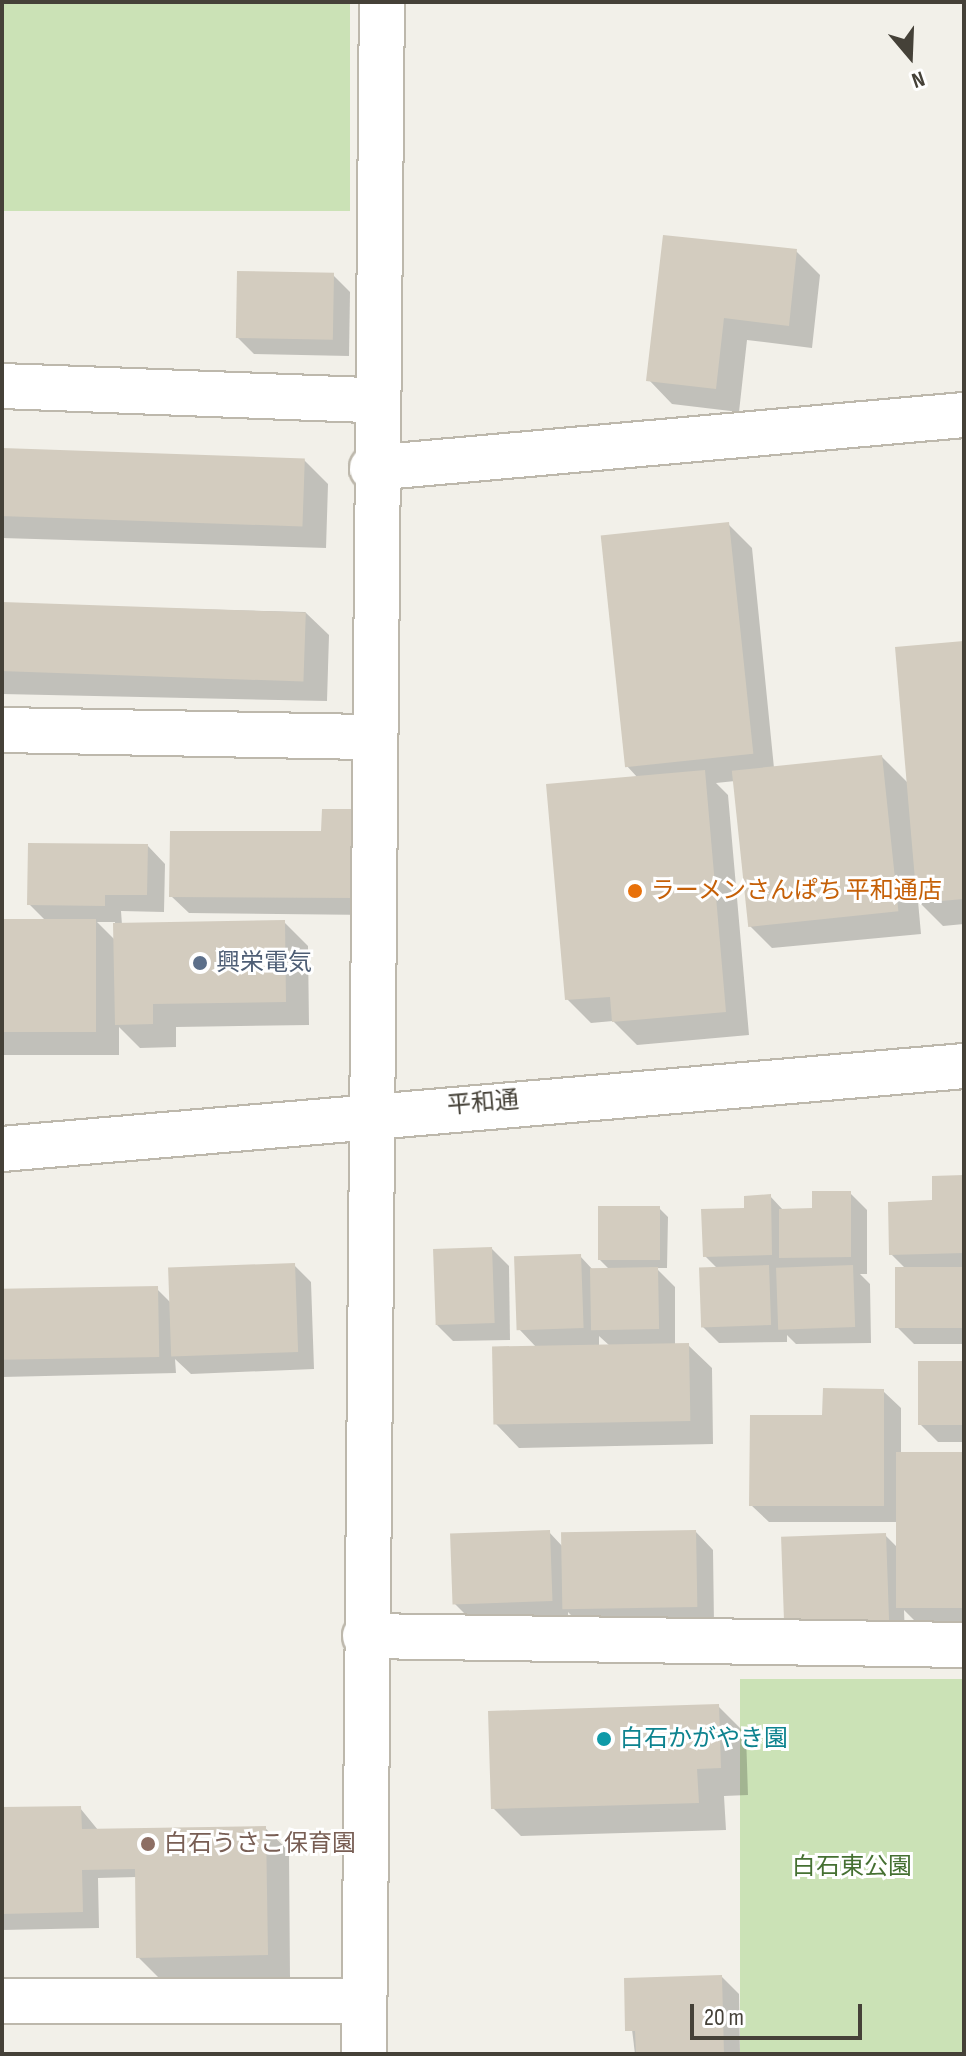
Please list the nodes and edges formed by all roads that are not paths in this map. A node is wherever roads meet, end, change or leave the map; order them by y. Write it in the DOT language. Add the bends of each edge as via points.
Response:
graph roads {
  1 [pos="382,2"];
  2 [pos="2,386"];
  3 [pos="374,400"];
  4 [pos="964,415"];
  5 [pos="372,468"];
  6 [pos="2,730"];
  7 [pos="371,737"];
  8 [pos="964,1066"];
  9 [pos="370,1114"];
  10 [pos="2,1149"];
  11 [pos="365,1636"];
  12 [pos="964,1645"];
  13 [pos="2,2001"];
  14 [pos="363,2001"];
  15 [pos="364,2054"];
  1 -- 3 [label="street"];
  2 -- 3 [label="street"];
  3 -- 5 [label="street"];
  4 -- 5 [label="street"];
  5 -- 7 [label="street"];
  6 -- 7 [label="street"];
  7 -- 9 [label="street"];
  8 -- 9 [label="street, 平和通"];
  9 -- 10 [label="street, 平和通"];
  9 -- 11 [label="street"];
  11 -- 12 [label="street"];
  11 -- 14 [label="street"];
  13 -- 14 [label="street"];
  14 -- 15 [label="street"];
}
